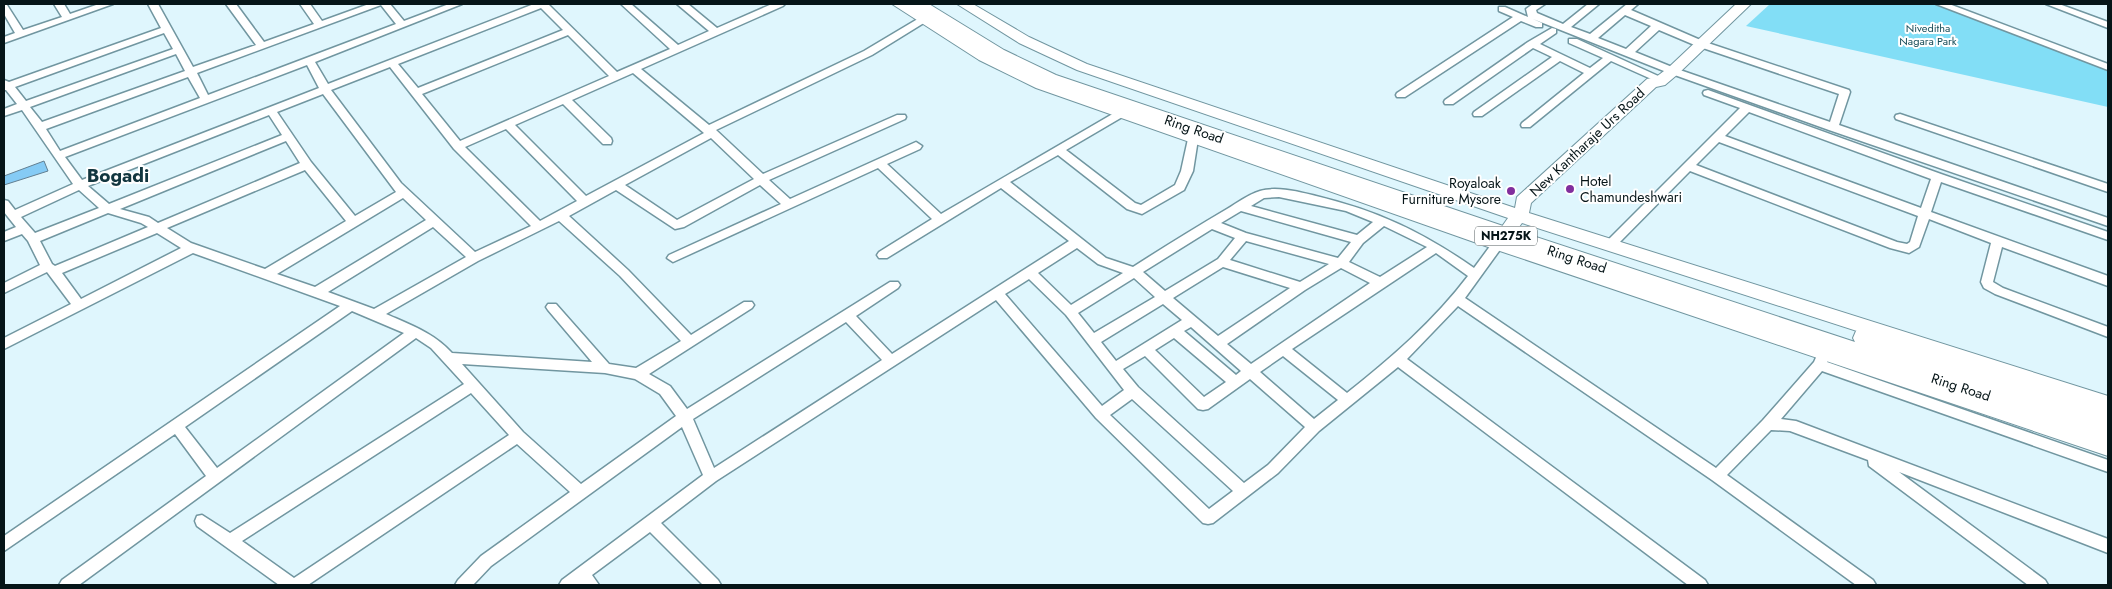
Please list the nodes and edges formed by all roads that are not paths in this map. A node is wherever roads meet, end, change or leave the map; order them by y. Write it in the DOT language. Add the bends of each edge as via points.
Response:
graph roads {
  1 [pos="59,4"];
  2 [pos="108,4"];
  3 [pos="153,4"];
  4 [pos="231,4"];
  5 [pos="304,4"];
  6 [pos="377,4"];
  7 [pos="385,4"];
  8 [pos="457,4"];
  9 [pos="542,4"];
  10 [pos="626,4"];
  11 [pos="682,4"];
  12 [pos="899,4"];
  13 [pos="944,4"];
  14 [pos="964,4"];
  15 [pos="1540,4"];
  16 [pos="1594,4"];
  17 [pos="1632,4"];
  18 [pos="1744,4"];
  19 [pos="1941,4"];
  20 [pos="2051,4"];
  21 [pos="772,5"];
  22 [pos="4,7"];
  23 [pos="1502,9"];
  24 [pos="921,11"];
  25 [pos="1624,11"];
  26 [pos="1520,17"];
  27 [pos="68,18"];
  28 [pos="320,25"];
  29 [pos="402,25"];
  30 [pos="1658,25"];
  31 [pos="2108,25"];
  32 [pos="1564,28"];
  33 [pos="167,29"];
  34 [pos="570,31"];
  35 [pos="1552,31"];
  36 [pos="716,32"];
  37 [pos="21,34"];
  38 [pos="1590,39"];
  39 [pos="4,40"];
  40 [pos="1532,44"];
  41 [pos="1701,44"];
  42 [pos="262,46"];
  43 [pos="676,49"];
  44 [pos="178,50"];
  45 [pos="1628,53"];
  46 [pos="1559,57"];
  47 [pos="1610,57"];
  48 [pos="309,60"];
  49 [pos="392,63"];
  50 [pos="2108,65"];
  51 [pos="634,68"];
  52 [pos="1590,72"];
  53 [pos="190,73"];
  54 [pos="616,77"];
  55 [pos="1665,77"];
  56 [pos="5,85"];
  57 [pos="325,89"];
  58 [pos="416,93"];
  59 [pos="1401,96"];
  60 [pos="565,99"];
  61 [pos="206,100"];
  62 [pos="1449,102"];
  63 [pos="23,105"];
  64 [pos="1747,107"];
  65 [pos="271,110"];
  66 [pos="4,113"];
  67 [pos="1120,114"];
  68 [pos="1478,114"];
  69 [pos="901,117"];
  70 [pos="1900,117"];
  71 [pos="508,124"];
  72 [pos="1526,125"];
  73 [pos="40,127"];
  74 [pos="1833,128"];
  75 [pos="709,132"];
  76 [pos="288,136"];
  77 [pos="1717,137"];
  78 [pos="1193,139"];
  79 [pos="607,142"];
  80 [pos="458,146"];
  81 [pos="916,146"];
  82 [pos="1058,149"];
  83 [pos="58,156"];
  84 [pos="880,163"];
  85 [pos="307,166"];
  86 [pos="1689,167"];
  87 [pos="1937,177"];
  88 [pos="762,179"];
  89 [pos="1002,182"];
  90 [pos="80,185"];
  91 [pos="617,185"];
  92 [pos="2108,188"];
  93 [pos="404,192"];
  94 [pos="585,202"];
  95 [pos="4,204"];
  96 [pos="789,205"];
  97 [pos="1240,208"];
  98 [pos="107,209"];
  99 [pos="1925,213"];
  100 [pos="14,215"];
  101 [pos="560,215"];
  102 [pos="940,220"];
  103 [pos="434,221"];
  104 [pos="1382,221"];
  105 [pos="353,222"];
  106 [pos="2108,222"];
  107 [pos="1211,224"];
  108 [pos="1512,225"];
  109 [pos="539,227"];
  110 [pos="24,228"];
  111 [pos="159,228"];
  112 [pos="1243,236"];
  113 [pos="2108,236"];
  114 [pos="4,237"];
  115 [pos="33,239"];
  116 [pos="1359,240"];
  117 [pos="1998,240"];
  118 [pos="1078,241"];
  119 [pos="1610,244"];
  120 [pos="1436,246"];
  121 [pos="192,248"];
  122 [pos="883,255"];
  123 [pos="474,258"];
  124 [pos="673,258"];
  125 [pos="1222,262"];
  126 [pos="1341,263"];
  127 [pos="50,269"];
  128 [pos="1136,272"];
  129 [pos="1031,273"];
  130 [pos="1474,274"];
  131 [pos="265,275"];
  132 [pos="2108,280"];
  133 [pos="1379,282"];
  134 [pos="894,285"];
  135 [pos="1301,287"];
  136 [pos="4,288"];
  137 [pos="316,293"];
  138 [pos="998,294"];
  139 [pos="1165,297"];
  140 [pos="1457,299"];
  141 [pos="351,305"];
  142 [pos="748,305"];
  143 [pos="79,306"];
  144 [pos="552,307"];
  145 [pos="1070,312"];
  146 [pos="374,315"];
  147 [pos="847,315"];
  148 [pos="1191,321"];
  149 [pos="415,332"];
  150 [pos="1176,332"];
  151 [pos="2108,332"];
  152 [pos="1094,340"];
  153 [pos="690,342"];
  154 [pos="1218,343"];
  155 [pos="4,344"];
  156 [pos="1283,348"];
  157 [pos="1146,349"];
  158 [pos="448,358"];
  159 [pos="1822,359"];
  160 [pos="891,360"];
  161 [pos="1398,360"];
  162 [pos="606,368"];
  163 [pos="1115,368"];
  164 [pos="1249,371"];
  165 [pos="638,374"];
  166 [pos="1236,382"];
  167 [pos="472,385"];
  168 [pos="1133,391"];
  169 [pos="1348,401"];
  170 [pos="2108,404"];
  171 [pos="1101,414"];
  172 [pos="685,417"];
  173 [pos="2108,417"];
  174 [pos="1768,424"];
  175 [pos="176,425"];
  176 [pos="1314,427"];
  177 [pos="518,436"];
  178 [pos="2108,436"];
  179 [pos="2108,448"];
  180 [pos="1860,451"];
  181 [pos="2108,466"];
  182 [pos="1717,476"];
  183 [pos="215,477"];
  184 [pos="711,477"];
  185 [pos="1243,491"];
  186 [pos="580,492"];
  187 [pos="202,521"];
  188 [pos="650,522"];
  189 [pos="229,541"];
  190 [pos="4,544"];
  191 [pos="2108,546"];
  192 [pos="586,580"];
  193 [pos="66,585"];
  194 [pos="290,585"];
  195 [pos="296,585"];
  196 [pos="463,585"];
  197 [pos="567,585"];
  198 [pos="713,585"];
  199 [pos="1700,585"];
  200 [pos="1868,585"];
  201 [pos="2040,585"];
  1 -- 27 [label="street"];
  2 -- 27 [label="street"];
  3 -- 33 [label="street"];
  4 -- 42 [label="street"];
  5 -- 28 [label="street"];
  6 -- 28 [label="street"];
  7 -- 29 [label="street"];
  8 -- 29 [label="street"];
  9 -- 34 [label="street"];
  9 -- 49 [label="street"];
  10 -- 43 [label="street"];
  11 -- 36 [label="street"];
  12 -- 24 [label="street"];
  13 -- 108 [label="highway, Ring Road / NH275K" via="1028,54 1080,76"];
  14 -- 108 [label="street" via="1024,40 1082,67"];
  15 -- 32 [label="street" via="1531,9 1532,15"];
  16 -- 32 [label="street"];
  17 -- 25 [label="street"];
  18 -- 41 [label="street, New Kantharaje Urs Road"];
  19 -- 50 [label="street"];
  20 -- 31 [label="street"];
  21 -- 36 [label="street"];
  22 -- 37 [label="street"];
  23 -- 26 [label="street"];
  24 -- 67 [label="street" via="984,57 1015,74"];
  24 -- 75 [label="street" via="868,53"];
  24 -- 108 [label="highway, Ring Road / NH275K" via="1050,79"];
  25 -- 30 [label="street"];
  25 -- 38 [label="street"];
  26 -- 35 [label="street"];
  26 -- 59 [label="street"];
  27 -- 37 [label="street"];
  28 -- 42 [label="street"];
  29 -- 48 [label="street"];
  30 -- 41 [label="street"];
  30 -- 45 [label="street"];
  32 -- 38 [label="street"];
  33 -- 44 [label="street"];
  33 -- 56 [label="street"];
  34 -- 54 [label="street"];
  34 -- 58 [label="street"];
  35 -- 40 [label="street"];
  35 -- 47 [label="street"];
  36 -- 43 [label="street"];
  37 -- 39 [label="street"];
  38 -- 45 [label="street"];
  40 -- 46 [label="street"];
  40 -- 62 [label="street"];
  41 -- 55 [label="street, New Kantharaje Urs Road"];
  41 -- 74 [label="street" via="1845,92"];
  42 -- 53 [label="street"];
  43 -- 51 [label="street"];
  44 -- 53 [label="street"];
  44 -- 63 [label="street"];
  45 -- 55 [label="street"];
  46 -- 52 [label="street"];
  46 -- 68 [label="street"];
  47 -- 52 [label="street"];
  47 -- 55 [label="street"];
  48 -- 57 [label="street"];
  48 -- 61 [label="street"];
  49 -- 57 [label="street"];
  49 -- 58 [label="street"];
  51 -- 54 [label="street"];
  51 -- 75 [label="street"];
  52 -- 72 [label="street"];
  53 -- 61 [label="street"];
  53 -- 73 [label="street"];
  54 -- 60 [label="street"];
  55 -- 64 [label="street"];
  55 -- 74 [label="street"];
  55 -- 108 [label="street, New Kantharaje Urs Road" via="1654,94"];
  56 -- 63 [label="street"];
  57 -- 65 [label="street"];
  57 -- 93 [label="street"];
  58 -- 80 [label="street"];
  60 -- 71 [label="street"];
  60 -- 79 [label="street"];
  61 -- 83 [label="street"];
  63 -- 66 [label="street"];
  63 -- 73 [label="street"];
  64 -- 77 [label="street"];
  64 -- 87 [label="street"];
  65 -- 76 [label="street"];
  65 -- 90 [label="street"];
  67 -- 78 [label="street"];
  67 -- 82 [label="street"];
  69 -- 88 [label="street"];
  70 -- 92 [label="street"];
  71 -- 80 [label="street"];
  71 -- 94 [label="street"];
  73 -- 83 [label="street"];
  74 -- 106 [label="street"];
  75 -- 88 [label="street"];
  75 -- 91 [label="street"];
  76 -- 85 [label="street"];
  76 -- 98 [label="street"];
  77 -- 86 [label="street"];
  77 -- 99 [label="street"];
  78 -- 82 [label="street" via="1187,171 1180,187 1142,210 1131,206"];
  78 -- 108 [label="street"];
  80 -- 109 [label="street"];
  81 -- 84 [label="street"];
  82 -- 89 [label="street"];
  83 -- 90 [label="street"];
  84 -- 96 [label="street"];
  84 -- 102 [label="street"];
  85 -- 105 [label="street"];
  85 -- 111 [label="street"];
  86 -- 99 [label="street" via="1903,248 1912,248 1915,244"];
  86 -- 119 [label="street"];
  87 -- 99 [label="street"];
  87 -- 113 [label="street"];
  88 -- 91 [label="street" via="675,225"];
  88 -- 96 [label="street"];
  89 -- 102 [label="street"];
  89 -- 118 [label="street"];
  90 -- 98 [label="street"];
  90 -- 100 [label="street"];
  91 -- 94 [label="street"];
  93 -- 103 [label="street"];
  93 -- 105 [label="street"];
  94 -- 101 [label="street"];
  95 -- 100 [label="street"];
  96 -- 124 [label="street"];
  97 -- 104 [label="street" via="1262,194 1279,193 1304,196"];
  97 -- 107 [label="street"];
  97 -- 116 [label="street"];
  98 -- 111 [label="street" via="145,220"];
  98 -- 115 [label="street"];
  99 -- 117 [label="street"];
  100 -- 110 [label="street"];
  101 -- 109 [label="street"];
  101 -- 153 [label="street" via="624,273"];
  102 -- 122 [label="street"];
  103 -- 123 [label="street"];
  103 -- 137 [label="street"];
  104 -- 116 [label="street"];
  104 -- 120 [label="street"];
  105 -- 131 [label="street"];
  107 -- 112 [label="street"];
  107 -- 128 [label="street"];
  108 -- 119 [label="street"];
  108 -- 130 [label="street"];
  108 -- 159 [label="street"];
  108 -- 173 [label="highway, Ring Road / NH275K"];
  108 -- 178 [label="highway, Ring Road / NH275K"];
  109 -- 123 [label="street"];
  110 -- 114 [label="street"];
  110 -- 115 [label="street"];
  111 -- 121 [label="street"];
  111 -- 127 [label="street"];
  112 -- 125 [label="street"];
  112 -- 126 [label="street"];
  115 -- 127 [label="street"];
  116 -- 126 [label="street"];
  117 -- 132 [label="street"];
  117 -- 151 [label="street" via="1988,285"];
  118 -- 128 [label="street" via="1102,261"];
  118 -- 129 [label="street"];
  119 -- 170 [label="street"];
  120 -- 130 [label="street"];
  120 -- 133 [label="street"];
  121 -- 131 [label="street"];
  121 -- 143 [label="street"];
  123 -- 146 [label="street"];
  125 -- 135 [label="street"];
  125 -- 139 [label="street"];
  126 -- 133 [label="street"];
  126 -- 135 [label="street"];
  127 -- 136 [label="street"];
  127 -- 143 [label="street"];
  128 -- 139 [label="street"];
  128 -- 145 [label="street"];
  129 -- 138 [label="street"];
  129 -- 145 [label="street"];
  130 -- 140 [label="street"];
  131 -- 137 [label="street"];
  133 -- 156 [label="street"];
  134 -- 147 [label="street"];
  135 -- 154 [label="street"];
  137 -- 141 [label="street"];
  138 -- 160 [label="street"];
  138 -- 171 [label="street"];
  139 -- 148 [label="street"];
  139 -- 152 [label="street"];
  140 -- 161 [label="street"];
  140 -- 182 [label="street"];
  141 -- 146 [label="street"];
  141 -- 175 [label="street"];
  142 -- 153 [label="street"];
  143 -- 155 [label="street"];
  144 -- 162 [label="street"];
  145 -- 152 [label="street"];
  146 -- 149 [label="street"];
  147 -- 160 [label="street"];
  147 -- 172 [label="street"];
  148 -- 150 [label="street"];
  148 -- 154 [label="street"];
  149 -- 158 [label="street" via="436,344"];
  149 -- 183 [label="street"];
  150 -- 157 [label="street"];
  150 -- 166 [label="street"];
  152 -- 163 [label="street"];
  153 -- 165 [label="street"];
  154 -- 164 [label="street"];
  156 -- 164 [label="street"];
  156 -- 169 [label="street"];
  157 -- 163 [label="street"];
  157 -- 166 [label="street" via="1203,405"];
  158 -- 162 [label="street"];
  158 -- 167 [label="street"];
  159 -- 174 [label="street"];
  159 -- 179 [label="street"];
  159 -- 181 [label="street"];
  160 -- 184 [label="street"];
  161 -- 169 [label="street"];
  161 -- 199 [label="street"];
  162 -- 165 [label="street"];
  163 -- 168 [label="street"];
  164 -- 166 [label="street"];
  164 -- 176 [label="street"];
  165 -- 172 [label="street" via="665,390"];
  167 -- 177 [label="street"];
  167 -- 189 [label="street"];
  168 -- 171 [label="street"];
  168 -- 185 [label="street"];
  169 -- 176 [label="street"];
  171 -- 185 [label="street" via="1208,518"];
  172 -- 184 [label="street"];
  172 -- 186 [label="street"];
  174 -- 180 [label="street" via="1791,424"];
  174 -- 182 [label="street"];
  175 -- 183 [label="street"];
  175 -- 190 [label="street"];
  176 -- 185 [label="street" via="1273,469"];
  177 -- 186 [label="street"];
  177 -- 195 [label="street"];
  180 -- 191 [label="street"];
  180 -- 201 [label="street"];
  182 -- 200 [label="street"];
  183 -- 193 [label="street"];
  184 -- 188 [label="street"];
  186 -- 196 [label="street" via="486,561"];
  187 -- 189 [label="street"];
  188 -- 192 [label="street"];
  188 -- 198 [label="street"];
  189 -- 194 [label="street"];
  192 -- 197 [label="street"];
}
